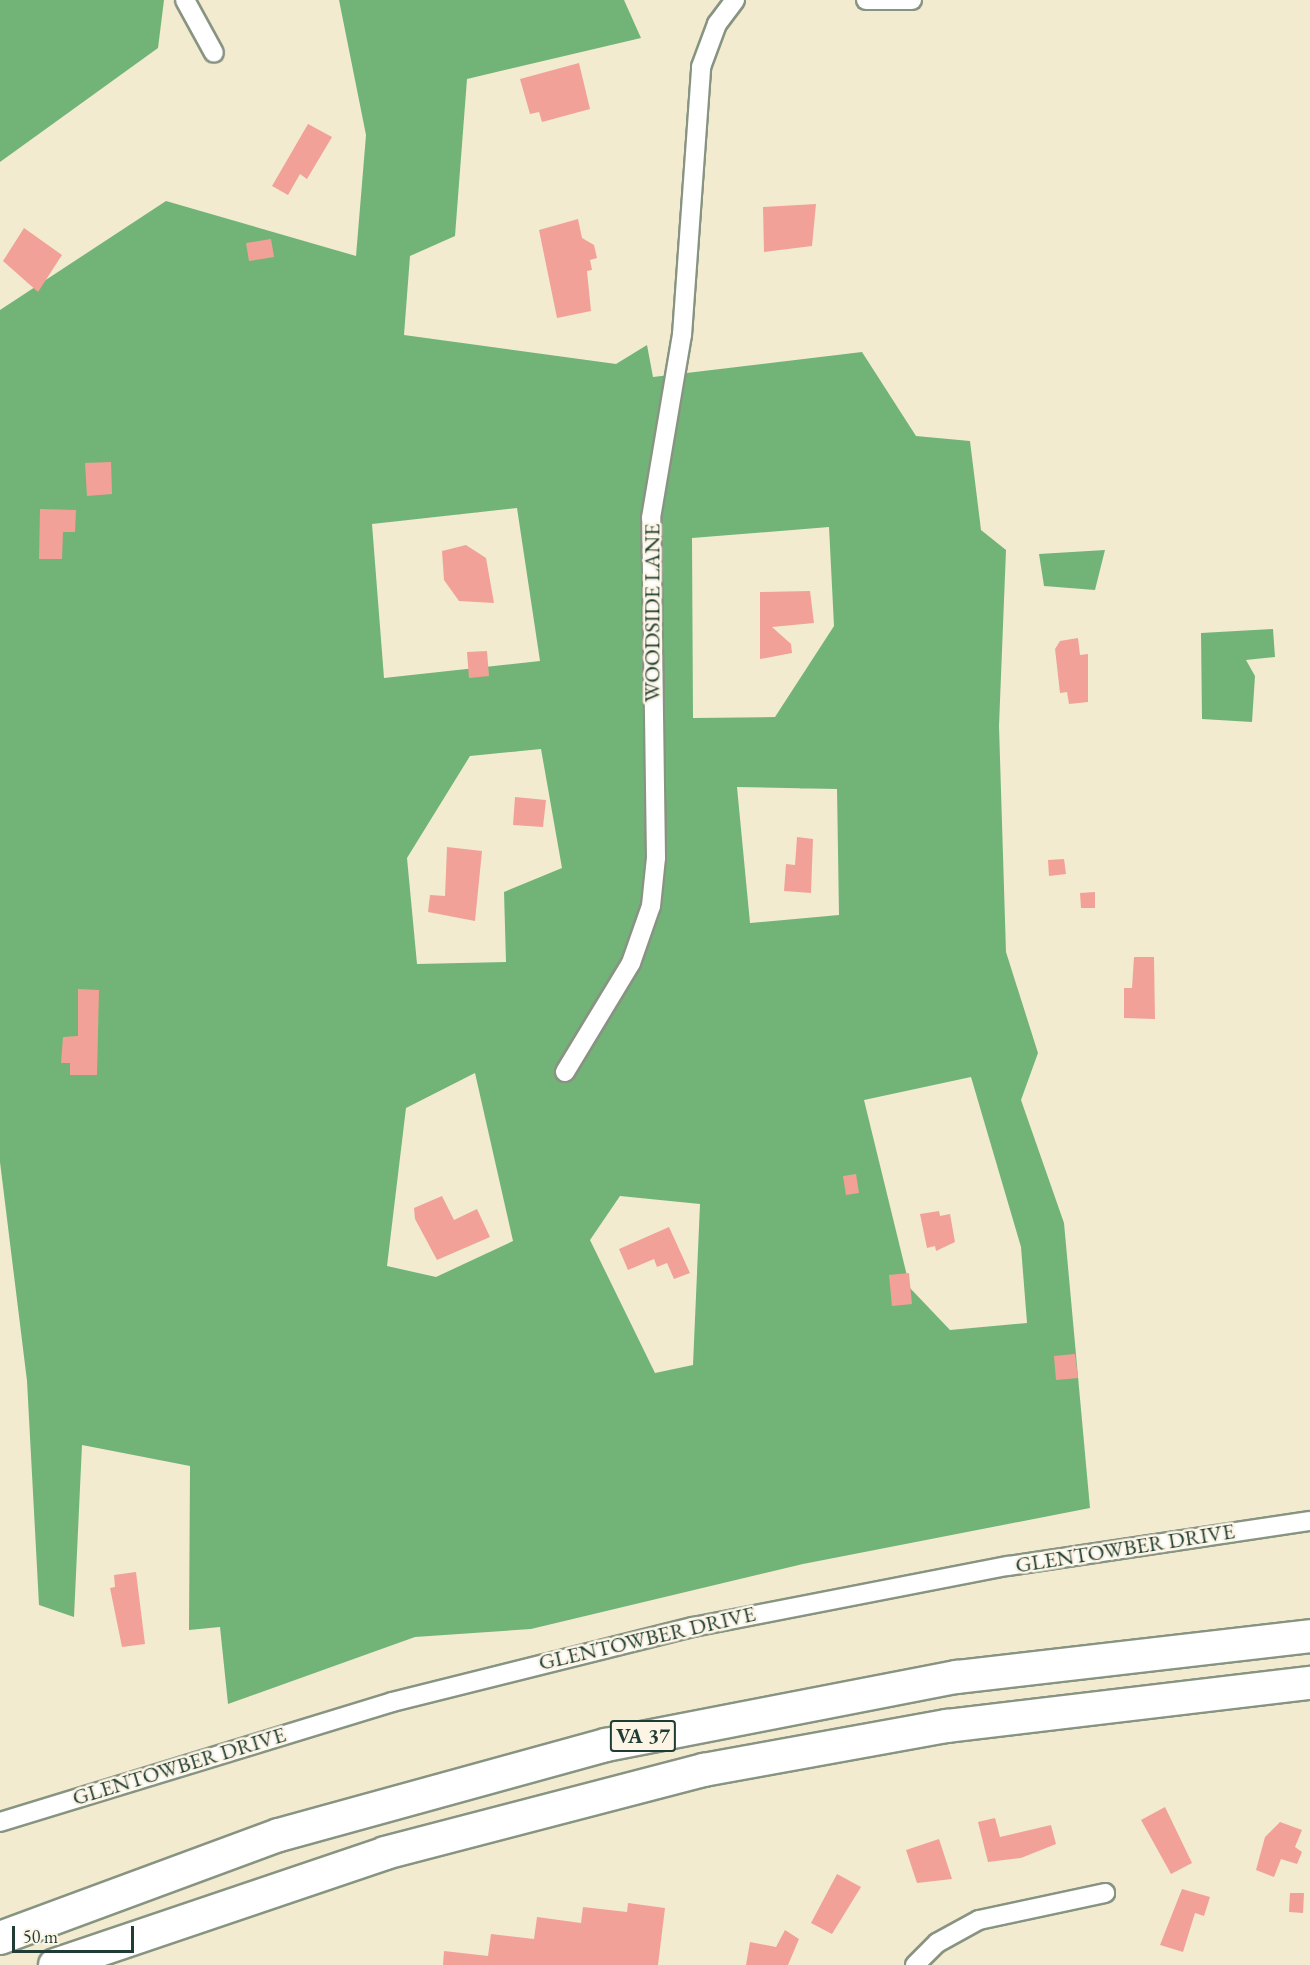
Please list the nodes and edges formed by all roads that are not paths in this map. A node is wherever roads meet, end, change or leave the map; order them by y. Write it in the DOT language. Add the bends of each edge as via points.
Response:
graph roads {
  1 [pos="185,0"];
  2 [pos="735,0"];
  3 [pos="866,0"];
  4 [pos="912,0"];
  5 [pos="214,52"];
  6 [pos="565,1072"];
  7 [pos="1310,1521"];
  8 [pos="1310,1636"];
  9 [pos="1310,1683"];
  10 [pos="0,1822"];
  11 [pos="311,1876"];
  12 [pos="1105,1893"];
  13 [pos="0,1938"];
  14 [pos="55,1965"];
  15 [pos="80,1965"];
  16 [pos="915,1965"];
  1 -- 5 [label="street"];
  2 -- 6 [label="street, WOODSIDE LANE" via="717,24 701,67 682,335 651,518 656,858 651,906 631,963"];
  3 -- 4 [label="street"];
  7 -- 10 [label="street, GLENTOWBER DRIVE" via="967,1573 649,1637 392,1702"];
  8 -- 13 [label="highway, VA 37" via="957,1677 630,1740 279,1835"];
  9 -- 11 [label="highway, VA 37" via="1046,1712 805,1749 618,1790"];
  11 -- 14 [label="highway, VA 37"];
  11 -- 15 [label="highway"];
  12 -- 16 [label="street" via="979,1920 937,1943"];
}
